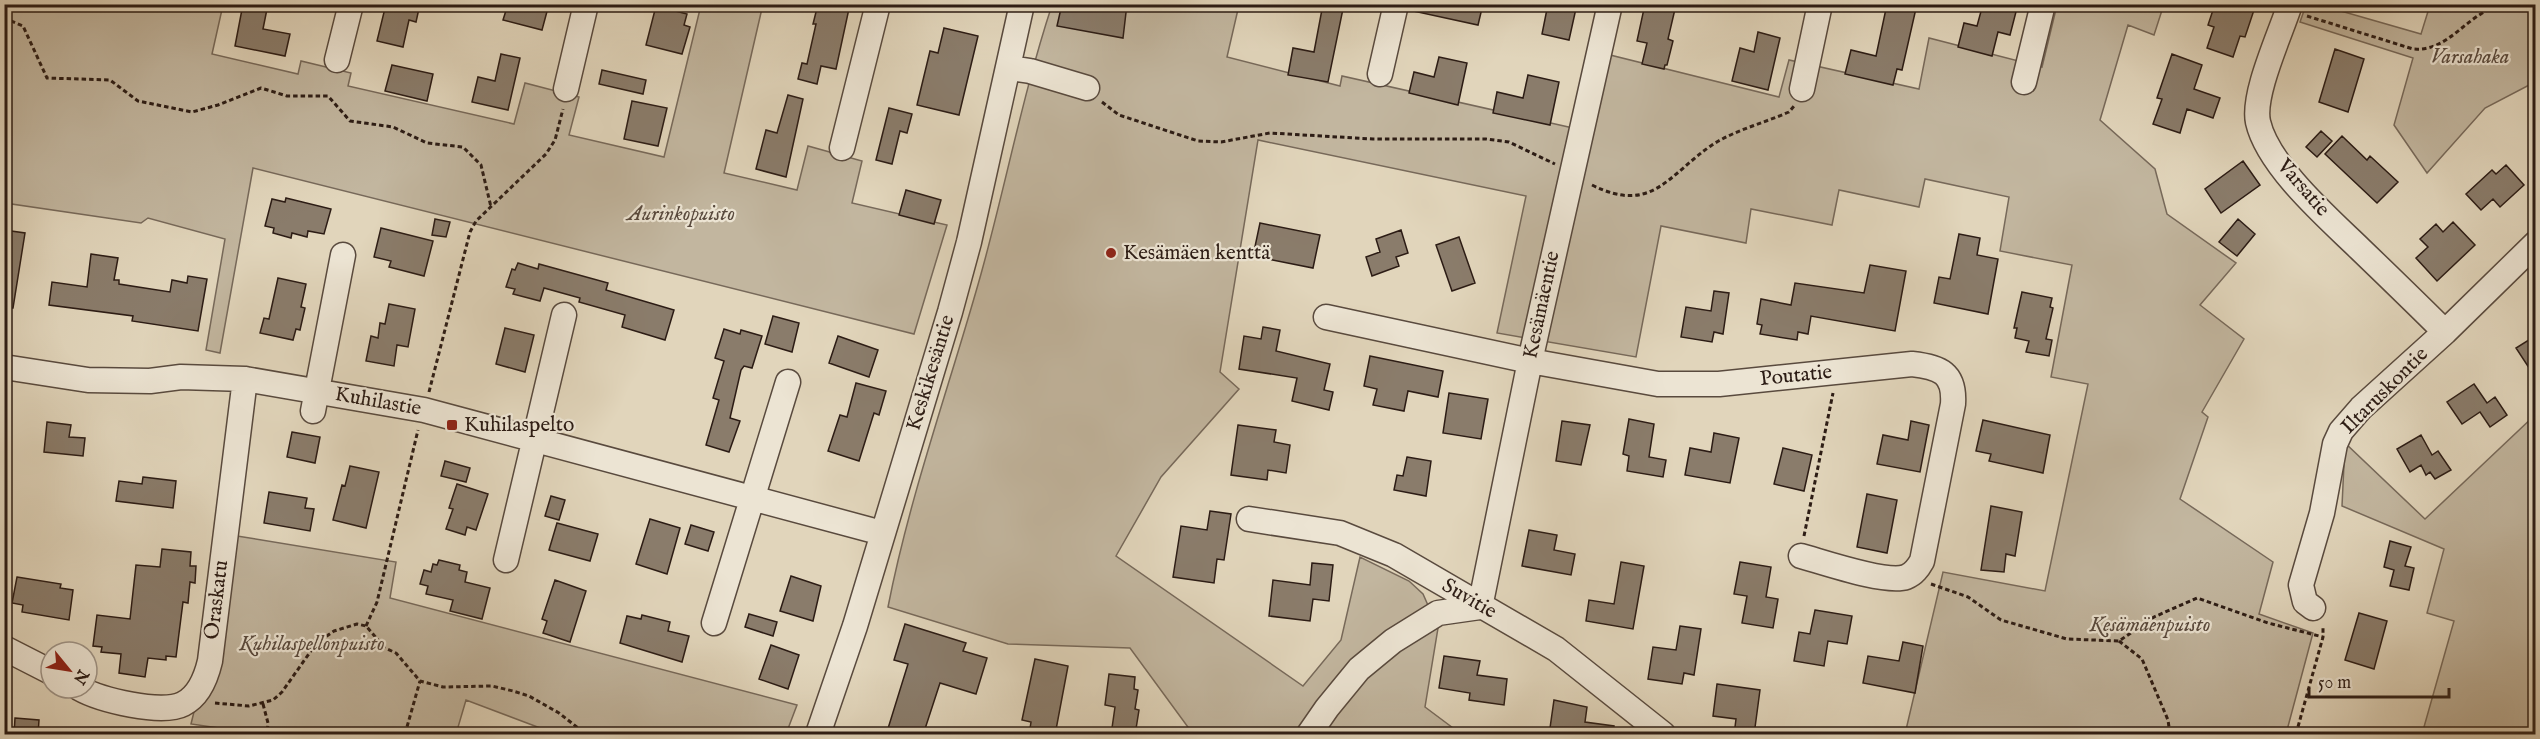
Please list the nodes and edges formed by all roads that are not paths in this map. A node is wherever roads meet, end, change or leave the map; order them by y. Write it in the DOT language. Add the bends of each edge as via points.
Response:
graph roads {
  1 [pos="351,4"];
  2 [pos="586,4"];
  3 [pos="878,4"];
  4 [pos="1022,4"];
  5 [pos="1396,4"];
  6 [pos="1610,4"];
  7 [pos="1820,4"];
  8 [pos="2043,4"];
  9 [pos="2289,7"];
  10 [pos="337,60"];
  11 [pos="1010,68"];
  12 [pos="1380,74"];
  13 [pos="2024,82"];
  14 [pos="1087,88"];
  15 [pos="566,89"];
  16 [pos="1802,89"];
  17 [pos="842,148"];
  18 [pos="2535,243"];
  19 [pos="343,255"];
  20 [pos="564,315"];
  21 [pos="1326,318"];
  22 [pos="2445,332"];
  23 [pos="1530,361"];
  24 [pos="4,367"];
  25 [pos="245,380"];
  26 [pos="788,382"];
  27 [pos="315,400"];
  28 [pos="535,438"];
  29 [pos="753,498"];
  30 [pos="1249,519"];
  31 [pos="882,533"];
  32 [pos="1801,556"];
  33 [pos="506,560"];
  34 [pos="1480,607"];
  35 [pos="2313,608"];
  36 [pos="714,622"];
  37 [pos="4,648"];
  38 [pos="39,666"];
  39 [pos="99,696"];
  40 [pos="818,735"];
  41 [pos="1309,735"];
  42 [pos="1663,735"];
  1 -- 10 [label="street"];
  2 -- 15 [label="street"];
  3 -- 17 [label="street"];
  4 -- 11 [label="street, Keskikesäntie"];
  5 -- 12 [label="street"];
  6 -- 23 [label="street, Kesämäentie"];
  7 -- 16 [label="street"];
  8 -- 13 [label="street"];
  9 -- 22 [label="street, Varsatie" via="2258,105 2258,122 2264,138 2311,201"];
  11 -- 14 [label="street"];
  11 -- 31 [label="street, Keskikesäntie" via="967,250"];
  18 -- 22 [label="street, Iltaruskontie"];
  19 -- 27 [label="street"];
  20 -- 28 [label="street"];
  21 -- 23 [label="street, Poutatie"];
  22 -- 35 [label="street, Iltaruskontie" via="2341,431 2301,585 2305,602"];
  23 -- 32 [label="street, Poutatie" via="1679,386 1912,364 1944,373 1952,381 1953,404 1917,570 1907,577 1884,578"];
  23 -- 34 [label="street, Kesämäentie"];
  24 -- 25 [label="street, Kuhilastie" via="88,380"];
  25 -- 27 [label="street, Kuhilastie"];
  25 -- 39 [label="street, Oraskatu" via="210,662 201,686 183,705 171,708"];
  26 -- 29 [label="street"];
  27 -- 28 [label="street, Kuhilastie"];
  28 -- 29 [label="street, Kuhilastie"];
  28 -- 33 [label="street"];
  29 -- 31 [label="street, Kuhilastie"];
  29 -- 36 [label="street"];
  30 -- 34 [label="street, Suvitie" via="1360,539"];
  31 -- 40 [label="street, Keskikesäntie"];
  34 -- 41 [label="street" via="1438,613 1393,641 1359,669"];
  34 -- 42 [label="street, Suvitie" via="1556,650"];
  37 -- 38 [label="street"];
}
